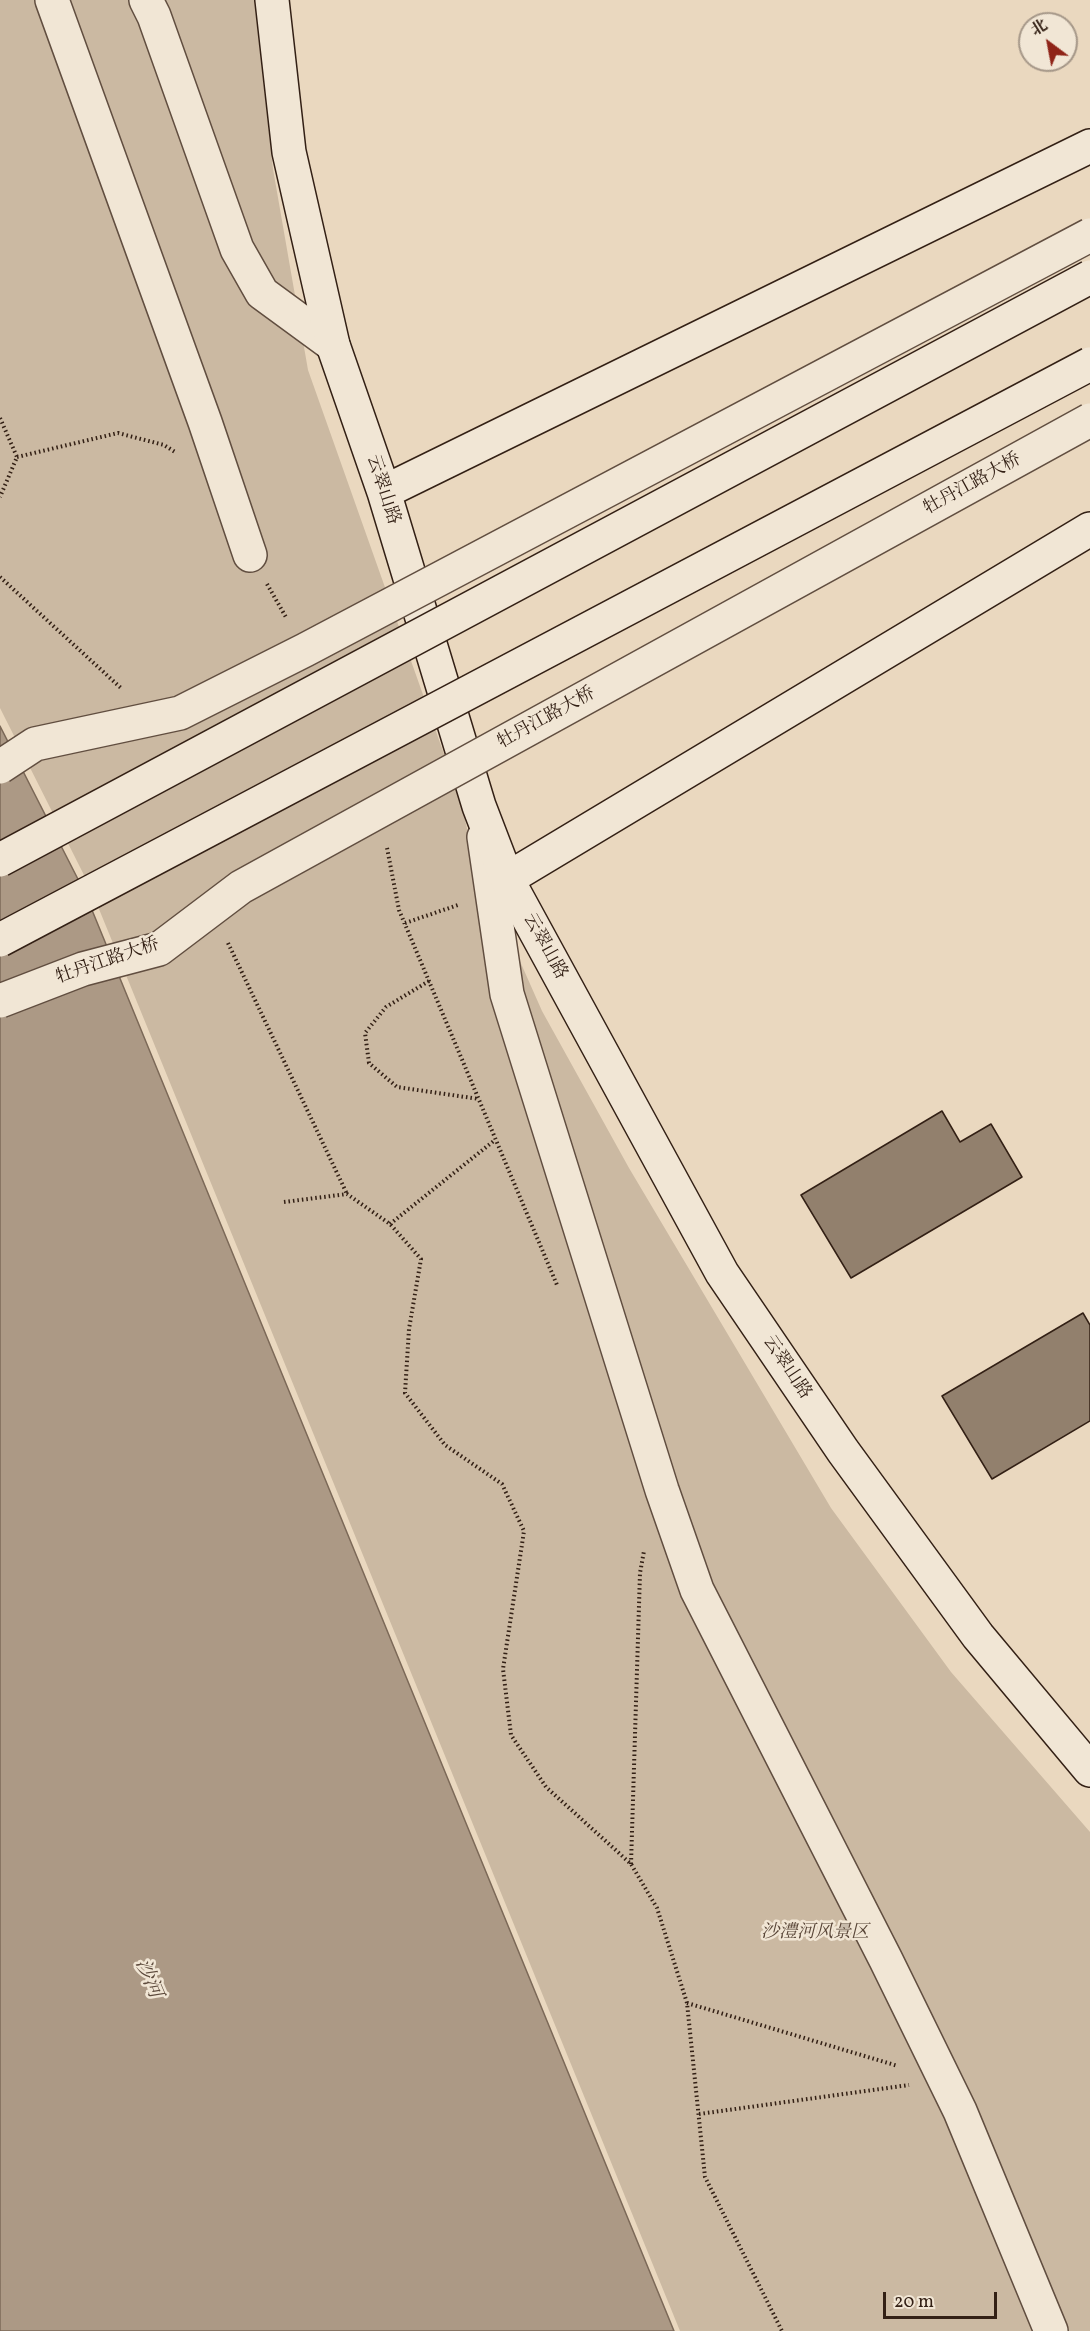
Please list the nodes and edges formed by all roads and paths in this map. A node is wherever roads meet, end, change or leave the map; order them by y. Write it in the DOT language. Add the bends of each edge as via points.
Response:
graph roads {
  1 [pos="51,0"];
  2 [pos="146,0"];
  3 [pos="272,0"];
  4 [pos="1090,146"];
  5 [pos="1090,235"];
  6 [pos="1090,278"];
  7 [pos="333,345"];
  8 [pos="1090,364"];
  9 [pos="0,418"];
  10 [pos="1090,420"];
  11 [pos="17,456"];
  12 [pos="227,485"];
  13 [pos="384,492"];
  14 [pos="0,497"];
  15 [pos="1090,529"];
  16 [pos="250,555"];
  17 [pos="305,650"];
  18 [pos="0,767"];
  19 [pos="380,811"];
  20 [pos="0,861"];
  21 [pos="500,887"];
  22 [pos="405,923"];
  23 [pos="0,940"];
  24 [pos="429,981"];
  25 [pos="0,1001"];
  26 [pos="478,1099"];
  27 [pos="495,1140"];
  28 [pos="284,1202"];
  29 [pos="390,1224"];
  30 [pos="558,1287"];
  31 [pos="644,1550"];
  32 [pos="1090,1770"];
  33 [pos="631,1864"];
  34 [pos="687,2003"];
  35 [pos="945,2080"];
  36 [pos="699,2114"];
  37 [pos="782,2331"];
  38 [pos="1051,2331"];
  1 -- 12 [label="street"];
  2 -- 7 [label="street" via="237,249 262,293"];
  3 -- 7 [label="street, 云翠山路" via="289,152"];
  4 -- 13 [label="street"];
  5 -- 17 [label="street, bridge"];
  6 -- 20 [label="street, bridge"];
  7 -- 13 [label="street, 云翠山路"];
  8 -- 23 [label="street, bridge"];
  9 -- 11 [label="path"];
  10 -- 19 [label="street, 牡丹江路大桥, bridge"];
  11 -- 12 [label="path" via="118,433 164,445"];
  11 -- 14 [label="path"];
  12 -- 16 [label="street"];
  13 -- 21 [label="street, 云翠山路"];
  15 -- 21 [label="street"];
  16 -- 17 [label="path"];
  17 -- 18 [label="street, bridge" via="180,713 35,744"];
  19 -- 22 [label="path" via="399,910"];
  19 -- 25 [label="street, 牡丹江路大桥, bridge" via="241,886 159,949 83,969"];
  21 -- 22 [label="path"];
  21 -- 32 [label="street, 云翠山路" via="722,1273 843,1451 978,1636"];
  21 -- 35 [label="street" via="507,994 697,1590"];
  22 -- 24 [label="path"];
  24 -- 26 [label="path"];
  24 -- 26 [label="path" via="386,1008 365,1033 369,1063 397,1087"];
  26 -- 27 [label="path"];
  27 -- 29 [label="path"];
  27 -- 30 [label="path"];
  28 -- 29 [label="path" via="347,1194"];
  29 -- 33 [label="path" via="421,1259 405,1393 445,1445 502,1484 524,1531 503,1669 511,1736 546,1787"];
  31 -- 33 [label="path" via="640,1573"];
  33 -- 34 [label="path" via="657,1908"];
  34 -- 35 [label="path"];
  34 -- 36 [label="path"];
  35 -- 36 [label="path"];
  35 -- 38 [label="street"];
  36 -- 37 [label="path" via="705,2177"];
}
